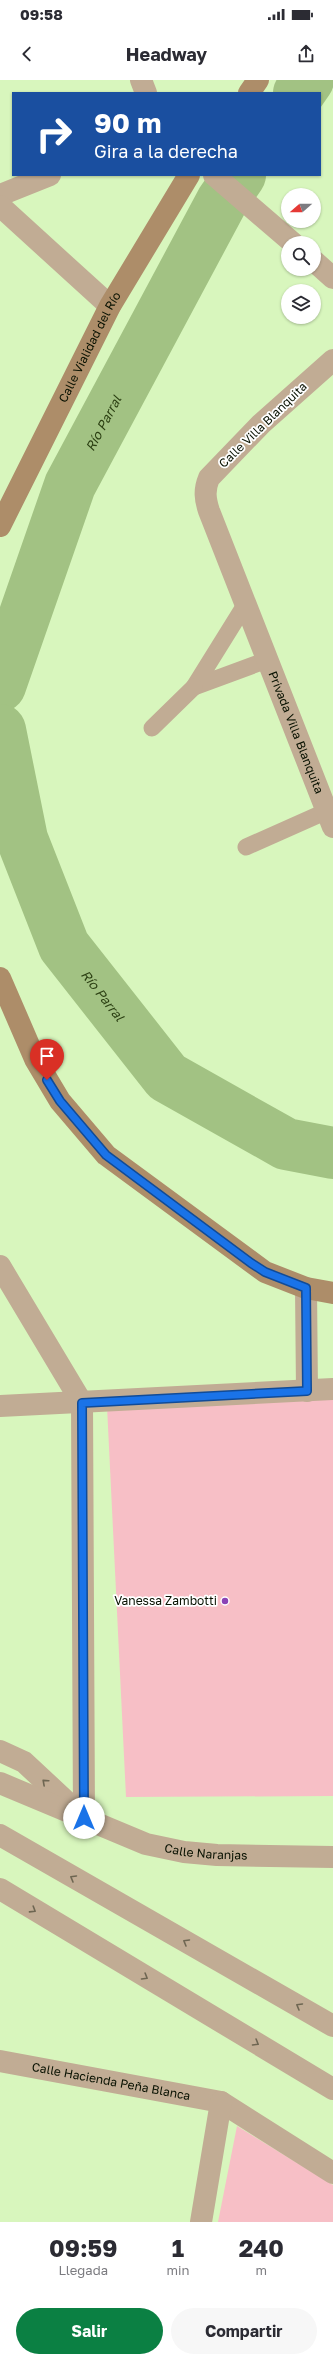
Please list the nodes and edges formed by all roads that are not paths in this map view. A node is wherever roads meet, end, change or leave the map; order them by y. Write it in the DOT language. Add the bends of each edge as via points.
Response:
graph roads {
  1 [pos="141,80"];
  2 [pos="258,80"];
  3 [pos="146,92"];
  4 [pos="250,92"];
  5 [pos="48,176"];
  6 [pos="188,176"];
  7 [pos="215,176"];
  8 [pos="0,195"];
  9 [pos="0,206"];
  10 [pos="285,236"];
  11 [pos="321,267"];
  12 [pos="333,278"];
  13 [pos="110,306"];
  14 [pos="333,360"];
  15 [pos="205,497"];
  16 [pos="0,526"];
  17 [pos="245,605"];
  18 [pos="267,660"];
  19 [pos="194,687"];
  20 [pos="152,728"];
  21 [pos="330,819"];
  22 [pos="246,847"];
  23 [pos="0,978"];
  24 [pos="0,1266"];
  25 [pos="306,1288"];
  26 [pos="333,1292"];
  27 [pos="333,1389"];
  28 [pos="307,1391"];
  29 [pos="82,1403"];
  30 [pos="0,1406"];
  31 [pos="0,1751"];
  32 [pos="0,1783"];
  33 [pos="84,1818"];
  34 [pos="0,1835"];
  35 [pos="333,1857"];
  36 [pos="0,1889"];
  37 [pos="333,2026"];
  38 [pos="0,2061"];
  39 [pos="333,2089"];
  40 [pos="221,2102"];
  41 [pos="333,2173"];
  42 [pos="201,2222"];
  1 -- 3 [label="street"];
  2 -- 4 [label="main road"];
  5 -- 8 [label="street"];
  6 -- 13 [label="main road, Calle Vialidad del Río" via="177,190"];
  7 -- 10 [label="street"];
  9 -- 13 [label="street"];
  11 -- 12 [label="street"];
  13 -- 16 [label="main road, Calle Vialidad del Río"];
  14 -- 15 [label="street, Calle Villa Blanquita" via="260,424 210,478 205,486"];
  15 -- 17 [label="street, Privada Villa Blanquita"];
  17 -- 18 [label="street, Privada Villa Blanquita"];
  17 -- 19 [label="lane"];
  18 -- 19 [label="lane, Privada Villa Blanquita"];
  18 -- 21 [label="street, Privada Villa Blanquita"];
  19 -- 20 [label="lane"];
  21 -- 22 [label="lane"];
  23 -- 25 [label="main road" via="35,1059 60,1101 106,1155 251,1263 265,1272"];
  24 -- 29 [label="street"];
  25 -- 26 [label="main road"];
  25 -- 28 [label="street"];
  27 -- 28 [label="street"];
  28 -- 29 [label="street"];
  29 -- 30 [label="street"];
  29 -- 33 [label="street"];
  33 -- 31 [label="street, one-way" via="24,1762"];
  32 -- 33 [label="street, Calle Naranjas"];
  33 -- 35 [label="street, Calle Naranjas" via="146,1844 184,1852"];
  37 -- 34 [label="street, one-way"];
  36 -- 39 [label="street, one-way"];
  38 -- 40 [label="street, Calle Hacienda Peña Blanca"];
  40 -- 41 [label="street"];
  40 -- 42 [label="street"];
}
